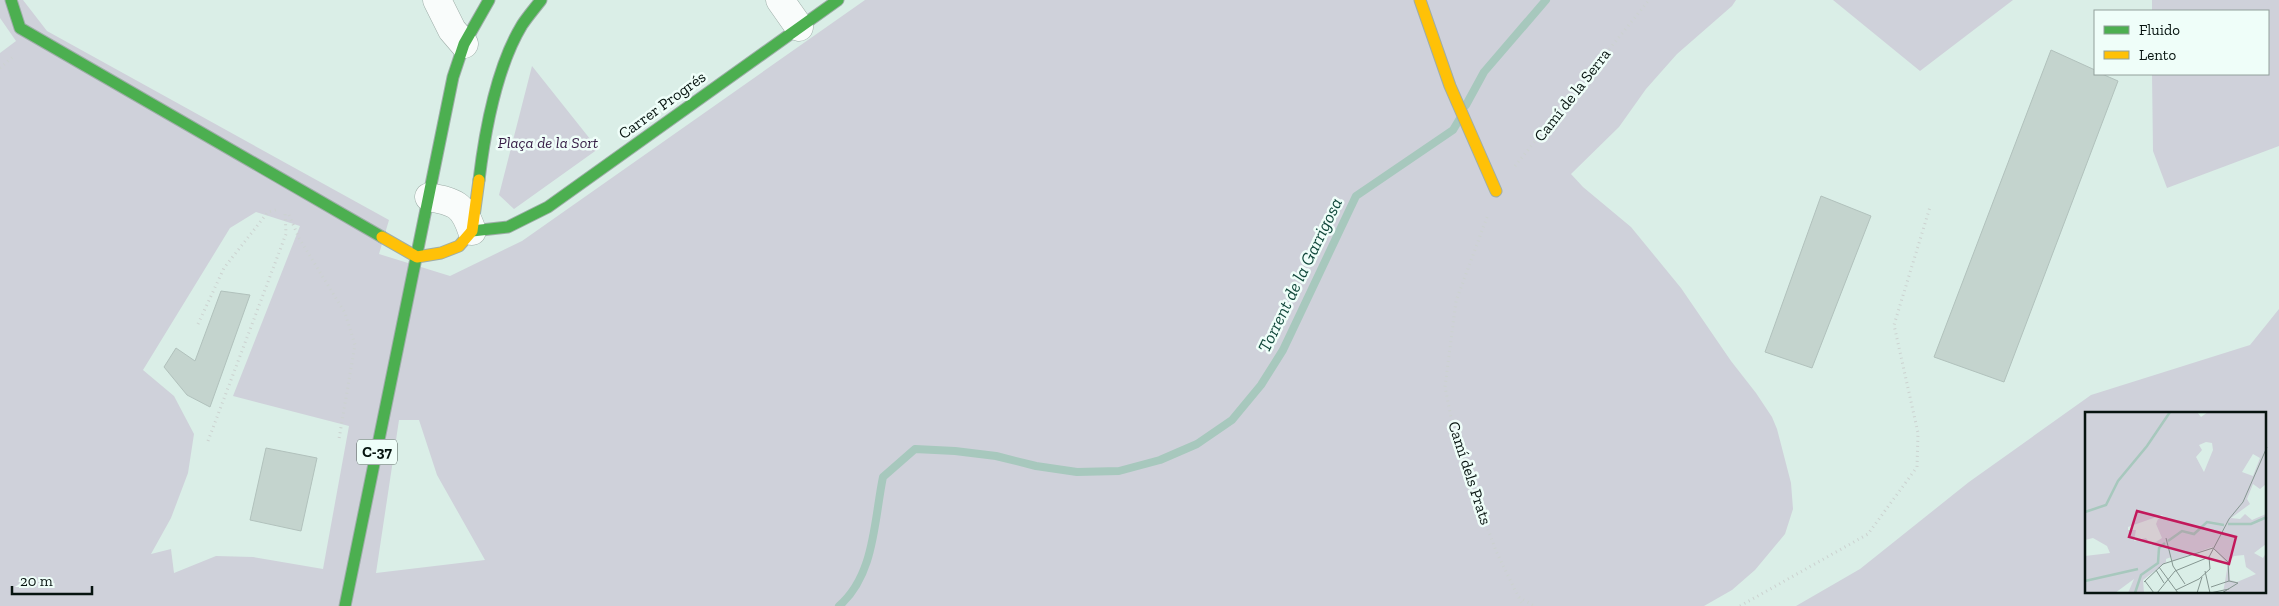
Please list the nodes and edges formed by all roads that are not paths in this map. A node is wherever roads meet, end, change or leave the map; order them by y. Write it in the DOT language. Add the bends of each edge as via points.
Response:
graph roads {
  1 [pos="11,0"];
  2 [pos="437,0"];
  3 [pos="488,0"];
  4 [pos="541,0"];
  5 [pos="780,0"];
  6 [pos="838,0"];
  7 [pos="1420,0"];
  8 [pos="799,27"];
  9 [pos="464,44"];
  10 [pos="1496,191"];
  11 [pos="429,197"];
  12 [pos="472,231"];
  13 [pos="416,257"];
  14 [pos="345,606"];
  1 -- 13 [label="street" via="20,28"];
  2 -- 9 [label="street" via="452,30"];
  3 -- 9 [label="street, C-37"];
  4 -- 12 [label="street" via="522,25 503,68 485,132"];
  5 -- 8 [label="street"];
  6 -- 8 [label="street, Carrer Progrés"];
  7 -- 10 [label="street" via="1450,86"];
  8 -- 12 [label="street, Carrer Progrés" via="559,200 516,226 490,232"];
  9 -- 11 [label="street, C-37" via="453,76"];
  11 -- 12 [label="street" via="462,208"];
  11 -- 13 [label="street, C-37"];
  12 -- 13 [label="street" via="458,246"];
  13 -- 14 [label="street, C-37"];
}
